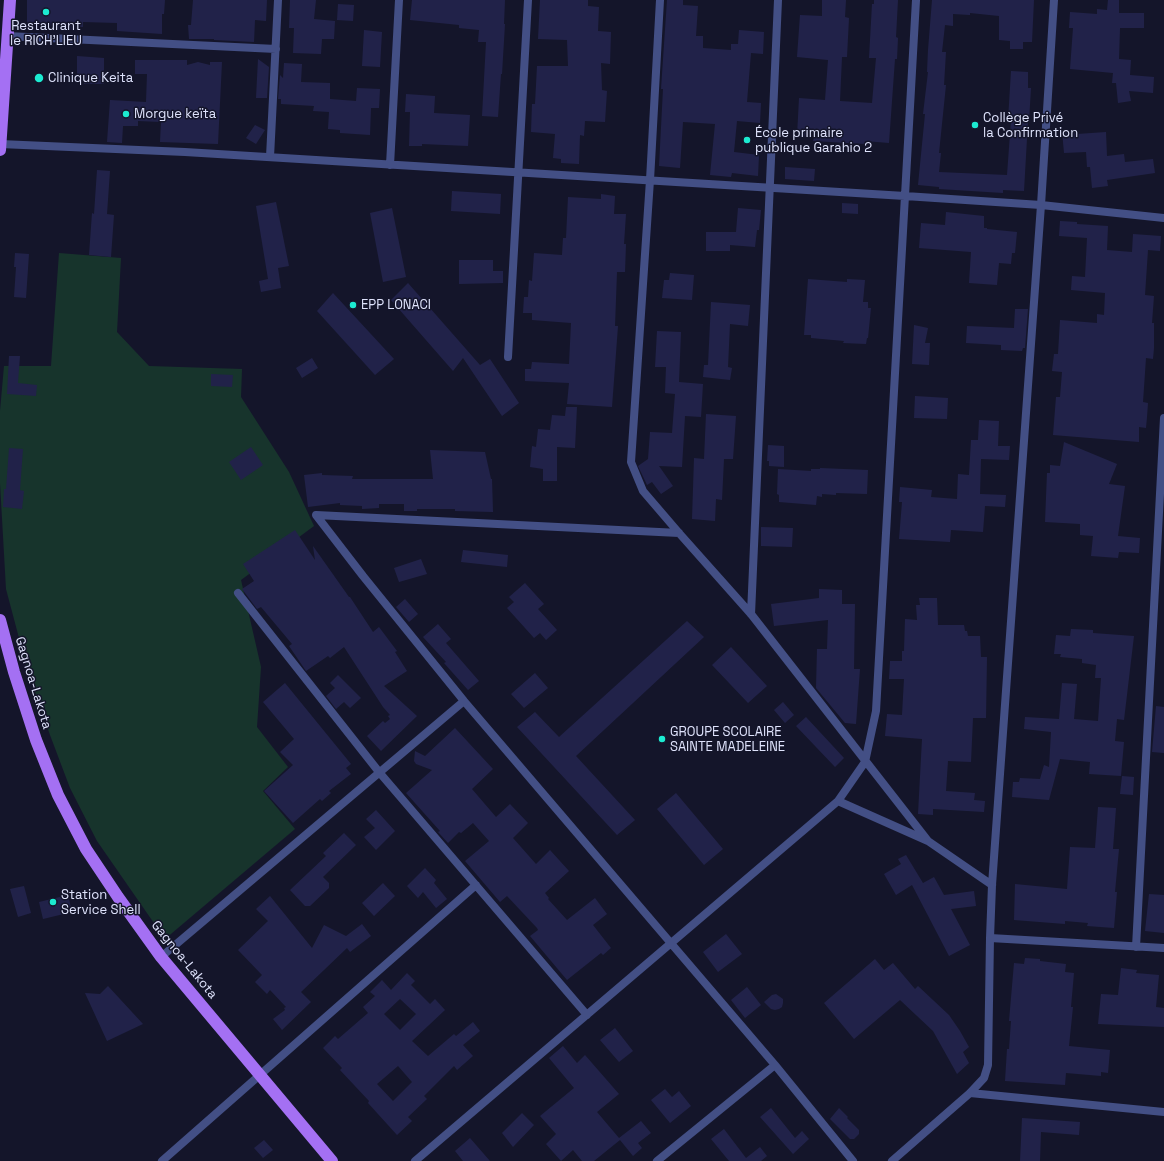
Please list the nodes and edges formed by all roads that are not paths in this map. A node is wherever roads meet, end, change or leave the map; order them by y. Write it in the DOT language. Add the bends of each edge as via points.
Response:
graph roads {
  1 [pos="10,0"];
  2 [pos="278,0"];
  3 [pos="399,0"];
  4 [pos="528,0"];
  5 [pos="660,0"];
  6 [pos="778,0"];
  7 [pos="916,0"];
  8 [pos="1054,0"];
  9 [pos="7,36"];
  10 [pos="276,49"];
  11 [pos="0,144"];
  12 [pos="0,150"];
  13 [pos="270,157"];
  14 [pos="390,165"];
  15 [pos="518,172"];
  16 [pos="650,180"];
  17 [pos="769,188"];
  18 [pos="905,196"];
  19 [pos="1041,205"];
  20 [pos="1164,218"];
  21 [pos="508,357"];
  22 [pos="1164,418"];
  23 [pos="679,533"];
  24 [pos="238,593"];
  25 [pos="751,614"];
  26 [pos="0,620"];
  27 [pos="464,701"];
  28 [pos="865,762"];
  29 [pos="379,772"];
  30 [pos="838,801"];
  31 [pos="928,841"];
  32 [pos="476,885"];
  33 [pos="992,885"];
  34 [pos="990,938"];
  35 [pos="671,943"];
  36 [pos="1136,947"];
  37 [pos="1164,948"];
  38 [pos="161,957"];
  39 [pos="587,1015"];
  40 [pos="775,1065"];
  41 [pos="261,1075"];
  42 [pos="970,1093"];
  43 [pos="1164,1112"];
  44 [pos="162,1161"];
  45 [pos="332,1161"];
  46 [pos="415,1161"];
  47 [pos="657,1161"];
  48 [pos="853,1161"];
  49 [pos="892,1161"];
  1 -- 9 [label="main road"];
  2 -- 10 [label="street"];
  3 -- 14 [label="street"];
  4 -- 15 [label="street"];
  5 -- 16 [label="street"];
  6 -- 17 [label="street"];
  7 -- 18 [label="street"];
  8 -- 19 [label="street"];
  9 -- 10 [label="street"];
  9 -- 11 [label="main road"];
  10 -- 13 [label="street"];
  11 -- 12 [label="main road"];
  11 -- 13 [label="street"];
  13 -- 14 [label="street"];
  14 -- 15 [label="street"];
  15 -- 16 [label="street"];
  15 -- 21 [label="street"];
  16 -- 17 [label="street"];
  16 -- 23 [label="street" via="631,462 643,491"];
  17 -- 18 [label="street"];
  17 -- 25 [label="street"];
  18 -- 19 [label="street"];
  18 -- 28 [label="street" via="876,712"];
  19 -- 20 [label="street"];
  19 -- 33 [label="street"];
  22 -- 36 [label="street"];
  23 -- 25 [label="street"];
  23 -- 27 [label="street" via="316,515"];
  24 -- 29 [label="street"];
  25 -- 28 [label="street"];
  26 -- 38 [label="main road, Gagnoa-Lakota" via="36,740 58,795 86,849"];
  27 -- 29 [label="street"];
  27 -- 35 [label="street"];
  28 -- 30 [label="street"];
  28 -- 31 [label="street"];
  29 -- 32 [label="street"];
  29 -- 38 [label="street"];
  30 -- 31 [label="street"];
  30 -- 35 [label="street"];
  31 -- 33 [label="street"];
  32 -- 39 [label="street"];
  32 -- 41 [label="street"];
  33 -- 34 [label="street"];
  34 -- 36 [label="street"];
  34 -- 42 [label="street" via="988,1065 984,1078"];
  35 -- 39 [label="street"];
  35 -- 40 [label="street"];
  36 -- 37 [label="street"];
  38 -- 41 [label="main road, Gagnoa-Lakota"];
  39 -- 46 [label="street"];
  40 -- 47 [label="street"];
  40 -- 48 [label="street"];
  41 -- 44 [label="street"];
  41 -- 45 [label="main road, Gagnoa-Lakota"];
  42 -- 43 [label="street"];
  42 -- 49 [label="street"];
}
